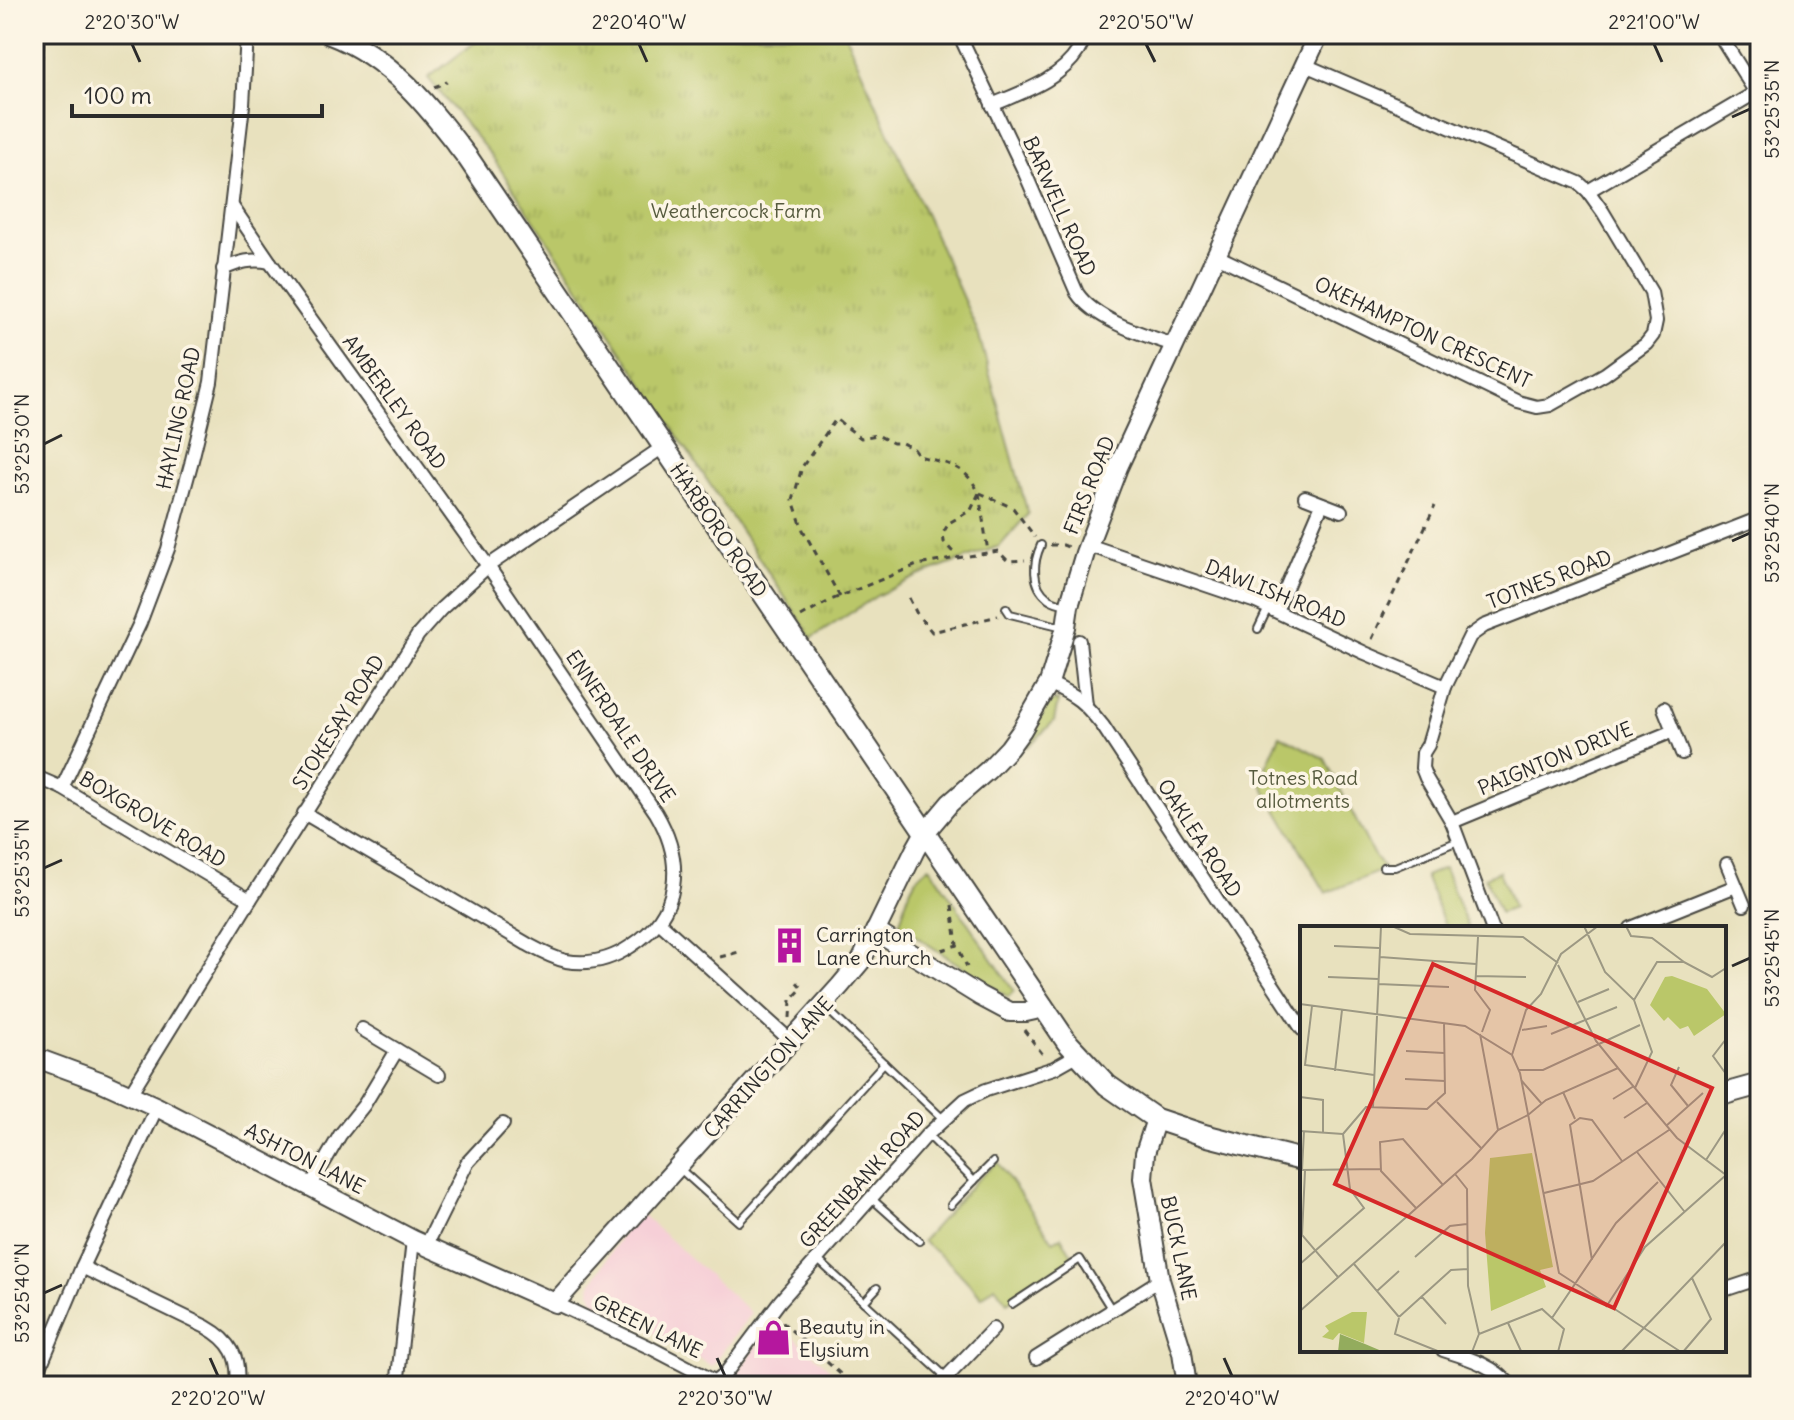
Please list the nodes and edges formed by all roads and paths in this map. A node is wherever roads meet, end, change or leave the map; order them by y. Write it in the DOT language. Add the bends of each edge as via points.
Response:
graph roads {
  1 [pos="38,34"];
  2 [pos="247,34"];
  3 [pos="330,34"];
  4 [pos="959,34"];
  5 [pos="1086,34"];
  6 [pos="1319,34"];
  7 [pos="1719,34"];
  8 [pos="1305,65"];
  9 [pos="34,67"];
  10 [pos="447,82"];
  11 [pos="435,87"];
  12 [pos="1759,94"];
  13 [pos="992,105"];
  14 [pos="1588,191"];
  15 [pos="232,206"];
  16 [pos="1217,256"];
  17 [pos="270,262"];
  18 [pos="223,269"];
  19 [pos="1174,345"];
  20 [pos="663,447"];
  21 [pos="979,493"];
  22 [pos="1305,497"];
  23 [pos="1322,504"];
  24 [pos="1435,506"];
  25 [pos="1341,511"];
  26 [pos="1760,518"];
  27 [pos="1041,545"];
  28 [pos="1086,549"];
  29 [pos="988,552"];
  30 [pos="958,558"];
  31 [pos="1034,560"];
  32 [pos="488,566"];
  33 [pos="840,597"];
  34 [pos="909,598"];
  35 [pos="1069,606"];
  36 [pos="1272,610"];
  37 [pos="1008,611"];
  38 [pos="785,627"];
  39 [pos="1258,629"];
  40 [pos="1073,634"];
  41 [pos="1365,653"];
  42 [pos="1049,683"];
  43 [pos="1445,687"];
  44 [pos="1086,705"];
  45 [pos="1664,708"];
  46 [pos="1673,731"];
  47 [pos="1682,753"];
  48 [pos="34,776"];
  49 [pos="62,788"];
  50 [pos="304,813"];
  51 [pos="1452,822"];
  52 [pos="924,834"];
  53 [pos="1458,841"];
  54 [pos="1727,864"];
  55 [pos="1383,867"];
  56 [pos="1736,886"];
  57 [pos="962,890"];
  58 [pos="250,900"];
  59 [pos="1744,905"];
  60 [pos="659,922"];
  61 [pos="1491,926"];
  62 [pos="1636,926"];
  63 [pos="875,931"];
  64 [pos="739,952"];
  65 [pos="716,958"];
  66 [pos="796,981"];
  67 [pos="980,996"];
  68 [pos="823,1006"];
  69 [pos="1044,1008"];
  70 [pos="1010,1012"];
  71 [pos="1300,1026"];
  72 [pos="362,1029"];
  73 [pos="796,1036"];
  74 [pos="397,1050"];
  75 [pos="1077,1055"];
  76 [pos="34,1057"];
  77 [pos="884,1063"];
  78 [pos="1054,1068"];
  79 [pos="439,1075"];
  80 [pos="1760,1084"];
  81 [pos="1726,1093"];
  82 [pos="130,1094"];
  83 [pos="157,1107"];
  84 [pos="943,1119"];
  85 [pos="1156,1119"];
  86 [pos="503,1124"];
  87 [pos="927,1134"];
  88 [pos="1300,1159"];
  89 [pos="993,1162"];
  90 [pos="677,1166"];
  91 [pos="974,1181"];
  92 [pos="311,1185"];
  93 [pos="871,1198"];
  94 [pos="951,1205"];
  95 [pos="919,1241"];
  96 [pos="419,1243"];
  97 [pos="817,1258"];
  98 [pos="82,1267"];
  99 [pos="1760,1278"];
  100 [pos="1160,1280"];
  101 [pos="877,1288"];
  102 [pos="1726,1289"];
  103 [pos="864,1302"];
  104 [pos="555,1303"];
  105 [pos="1012,1304"];
  106 [pos="1112,1310"];
  107 [pos="771,1312"];
  108 [pos="993,1329"];
  109 [pos="1449,1352"];
  110 [pos="1036,1358"];
  111 [pos="37,1374"];
  112 [pos="947,1383"];
  113 [pos="715,1385"];
  114 [pos="237,1386"];
  115 [pos="397,1386"];
  116 [pos="854,1386"];
  117 [pos="1187,1386"];
  118 [pos="1511,1386"];
  1 -- 9 [label="street"];
  2 -- 15 [label="street, HAYLING ROAD"];
  3 -- 20 [label="main road, HARBORO ROAD" via="378,60 434,114"];
  4 -- 13 [label="street, BARWELL ROAD"];
  5 -- 13 [label="street" via="1063,68"];
  6 -- 8 [label="main road, FIRS ROAD"];
  7 -- 12 [label="street"];
  8 -- 14 [label="street, OKEHAMPTON CRESCENT"];
  8 -- 16 [label="main road, FIRS ROAD"];
  10 -- 11 [label="path"];
  12 -- 14 [label="street"];
  13 -- 19 [label="street, BARWELL ROAD" via="1082,300 1099,314"];
  14 -- 16 [label="street, OKEHAMPTON CRESCENT" via="1651,292 1656,321 1653,335 1635,353 1550,405 1518,402"];
  15 -- 17 [label="street, AMBERLEY ROAD"];
  15 -- 18 [label="street, HAYLING ROAD"];
  16 -- 19 [label="main road, FIRS ROAD"];
  17 -- 18 [label="street" via="247,261"];
  17 -- 32 [label="street, AMBERLEY ROAD"];
  18 -- 49 [label="street, HAYLING ROAD" via="211,382 168,549 140,623"];
  19 -- 28 [label="main road, FIRS ROAD"];
  20 -- 32 [label="street, STOKESAY ROAD"];
  20 -- 38 [label="main road, HARBORO ROAD"];
  21 -- 27 [label="path" via="1013,508"];
  21 -- 29 [label="path"];
  21 -- 30 [label="path" via="971,510 943,533"];
  21 -- 33 [label="path" via="973,480 952,464 919,456 914,449 877,435 861,438 836,419 802,467 793,500 803,530"];
  22 -- 23 [label="street"];
  23 -- 25 [label="street"];
  23 -- 36 [label="street"];
  24 -- 41 [label="path"];
  26 -- 43 [label="street, TOTNES ROAD" via="1484,626 1470,636"];
  27 -- 28 [label="path"];
  27 -- 31 [label="lane"];
  28 -- 35 [label="main road, FIRS ROAD"];
  28 -- 36 [label="street, DAWLISH ROAD"];
  29 -- 30 [label="path"];
  29 -- 31 [label="path" via="998,551 1008,561"];
  30 -- 33 [label="path" via="917,565"];
  31 -- 35 [label="lane" via="1045,595"];
  32 -- 50 [label="street, STOKESAY ROAD" via="412,643"];
  32 -- 60 [label="street, ENNERDALE DRIVE" via="664,826 675,870"];
  33 -- 38 [label="path"];
  34 -- 37 [label="path" via="932,632"];
  35 -- 40 [label="main road, FIRS ROAD"];
  36 -- 39 [label="lane"];
  36 -- 41 [label="street, DAWLISH ROAD"];
  37 -- 40 [label="lane"];
  38 -- 52 [label="main road, HARBORO ROAD"];
  40 -- 42 [label="main road, FIRS ROAD"];
  40 -- 44 [label="street, FIRS ROAD"];
  41 -- 43 [label="street, DAWLISH ROAD"];
  42 -- 44 [label="street, OAKLEA ROAD"];
  42 -- 52 [label="main road, FIRS ROAD" via="1009,748"];
  43 -- 51 [label="street, TOTNES ROAD" via="1422,760 1426,778"];
  44 -- 71 [label="street, OAKLEA ROAD"];
  45 -- 46 [label="street"];
  46 -- 47 [label="street"];
  46 -- 51 [label="street, PAIGNTON DRIVE"];
  48 -- 49 [label="street, BOXGROVE ROAD"];
  49 -- 58 [label="street, BOXGROVE ROAD"];
  50 -- 58 [label="street, STOKESAY ROAD"];
  50 -- 60 [label="street, ENNERDALE DRIVE" via="565,961 603,960 621,953"];
  51 -- 53 [label="street, TOTNES ROAD"];
  52 -- 57 [label="main road, HARBORO ROAD"];
  52 -- 63 [label="main road, FIRS ROAD"];
  53 -- 55 [label="lane"];
  53 -- 61 [label="street, TOTNES ROAD"];
  54 -- 56 [label="street"];
  56 -- 59 [label="street"];
  56 -- 62 [label="street"];
  57 -- 67 [label="path" via="951,897 957,945"];
  57 -- 69 [label="main road, HARBORO ROAD"];
  58 -- 82 [label="street, STOKESAY ROAD"];
  60 -- 73 [label="street"];
  63 -- 67 [label="main road"];
  63 -- 68 [label="main road, CARRINGTON LANE" via="861,961"];
  64 -- 65 [label="path"];
  66 -- 73 [label="path" via="802,988 791,1000 788,1017"];
  67 -- 70 [label="main road"];
  68 -- 73 [label="main road, CARRINGTON LANE"];
  68 -- 77 [label="lane"];
  69 -- 70 [label="main road"];
  69 -- 75 [label="main road, HARBORO ROAD"];
  70 -- 78 [label="path"];
  72 -- 74 [label="street"];
  73 -- 90 [label="main road, CARRINGTON LANE"];
  74 -- 79 [label="street"];
  74 -- 92 [label="street"];
  75 -- 78 [label="street, GREENBANK ROAD"];
  75 -- 85 [label="main road" via="1107,1085"];
  76 -- 82 [label="main road, ASHTON LANE"];
  77 -- 84 [label="lane"];
  77 -- 90 [label="lane" via="739,1222"];
  78 -- 84 [label="street, GREENBANK ROAD" via="975,1095"];
  80 -- 81 [label="main road"];
  82 -- 83 [label="main road, ASHTON LANE"];
  83 -- 92 [label="main road, ASHTON LANE"];
  83 -- 98 [label="street"];
  84 -- 87 [label="street, GREENBANK ROAD"];
  85 -- 88 [label="main road"];
  85 -- 100 [label="main road, BUCK LANE" via="1143,1178"];
  86 -- 96 [label="street" via="467,1163"];
  87 -- 91 [label="lane"];
  87 -- 93 [label="street, GREENBANK ROAD"];
  89 -- 91 [label="lane"];
  90 -- 104 [label="main road, CARRINGTON LANE"];
  91 -- 94 [label="lane"];
  92 -- 96 [label="main road, ASHTON LANE"];
  93 -- 95 [label="lane"];
  93 -- 97 [label="street, GREENBANK ROAD"];
  96 -- 104 [label="main road, ASHTON LANE"];
  96 -- 115 [label="street"];
  97 -- 103 [label="lane"];
  97 -- 107 [label="street, GREENBANK ROAD"];
  98 -- 111 [label="street"];
  98 -- 114 [label="street" via="225,1339 235,1357"];
  99 -- 102 [label="street"];
  100 -- 106 [label="street"];
  100 -- 117 [label="main road, BUCK LANE"];
  101 -- 103 [label="lane"];
  103 -- 112 [label="lane"];
  104 -- 113 [label="street, GREEN LANE"];
  105 -- 106 [label="lane" via="1080,1259"];
  106 -- 110 [label="street"];
  107 -- 113 [label="street, GREENBANK ROAD"];
  107 -- 116 [label="path"];
  108 -- 112 [label="street"];
  109 -- 118 [label="street" via="1497,1372"];
}
